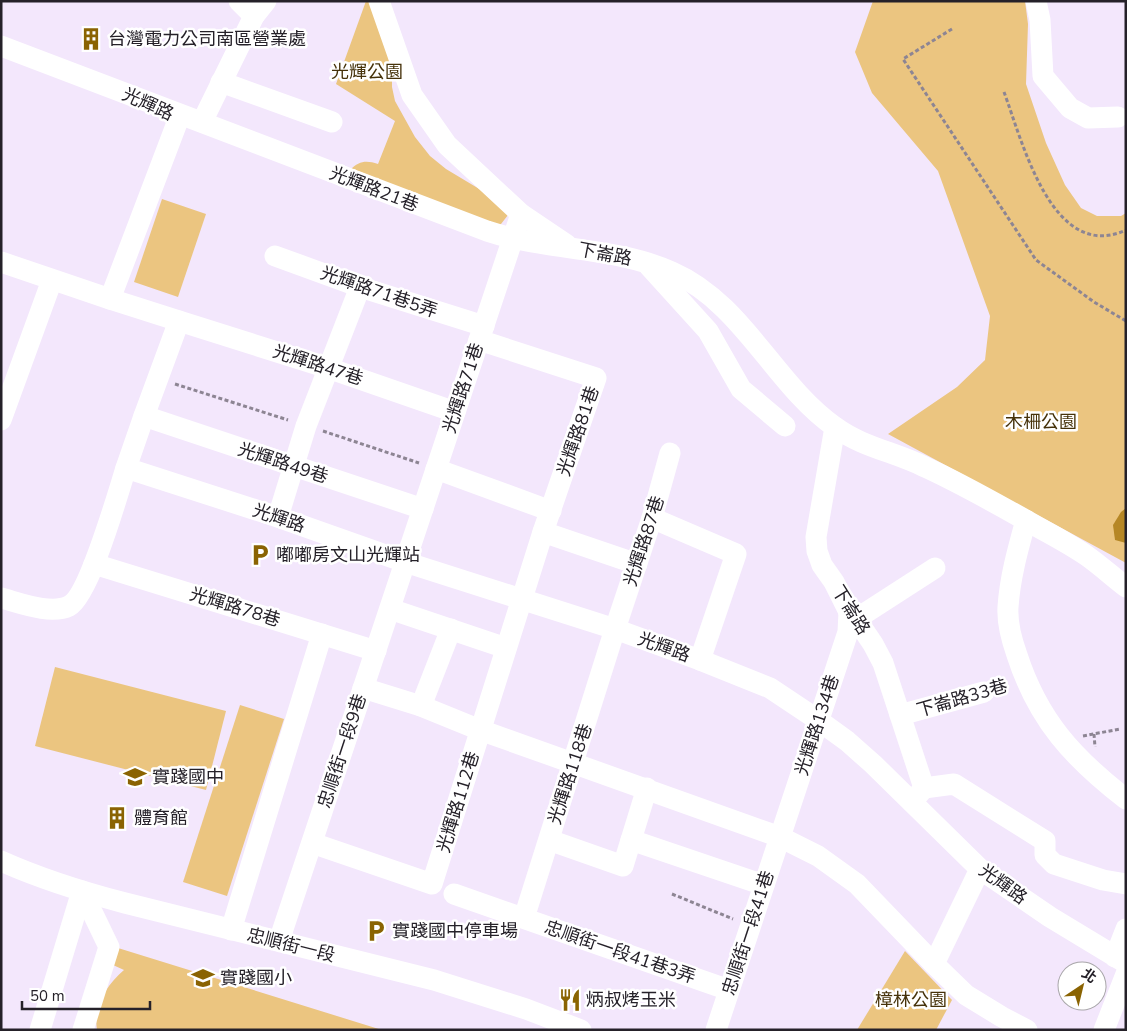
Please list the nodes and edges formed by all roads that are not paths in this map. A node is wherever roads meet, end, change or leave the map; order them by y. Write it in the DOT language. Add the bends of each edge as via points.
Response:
graph roads {
  1 [pos="239,1"];
  2 [pos="379,1"];
  3 [pos="1036,1"];
  4 [pos="260,9"];
  5 [pos="1,46"];
  6 [pos="221,82"];
  7 [pos="180,115"];
  8 [pos="1118,117"];
  9 [pos="202,122"];
  10 [pos="332,122"];
  11 [pos="521,214"];
  12 [pos="513,239"];
  13 [pos="572,248"];
  14 [pos="275,256"];
  15 [pos="1,262"];
  16 [pos="646,262"];
  17 [pos="52,280"];
  18 [pos="360,286"];
  19 [pos="110,299"];
  20 [pos="180,321"];
  21 [pos="482,333"];
  22 [pos="328,368"];
  23 [pos="455,412"];
  24 [pos="144,416"];
  25 [pos="1,420"];
  26 [pos="785,426"];
  27 [pos="835,427"];
  28 [pos="670,453"];
  29 [pos="293,466"];
  30 [pos="126,468"];
  31 [pos="436,469"];
  32 [pos="423,509"];
  33 [pos="551,511"];
  34 [pos="278,517"];
  35 [pos="652,518"];
  36 [pos="1026,520"];
  37 [pos="543,532"];
  38 [pos="405,562"];
  39 [pos="94,564"];
  40 [pos="637,564"];
  41 [pos="935,568"];
  42 [pos="1126,587"];
  43 [pos="1,598"];
  44 [pos="522,600"];
  45 [pos="390,609"];
  46 [pos="852,616"];
  47 [pos="615,629"];
  48 [pos="451,630"];
  49 [pos="322,634"];
  50 [pos="506,648"];
  51 [pos="376,651"];
  52 [pos="700,660"];
  53 [pos="364,688"];
  54 [pos="984,692"];
  55 [pos="421,706"];
  56 [pos="900,715"];
  57 [pos="818,720"];
  58 [pos="480,730"];
  59 [pos="574,763"];
  60 [pos="647,788"];
  61 [pos="918,795"];
  62 [pos="1126,799"];
  63 [pos="780,837"];
  64 [pos="549,840"];
  65 [pos="632,840"];
  66 [pos="312,843"];
  67 [pos="1,861"];
  68 [pos="980,869"];
  69 [pos="1126,884"];
  70 [pos="764,885"];
  71 [pos="82,892"];
  72 [pos="454,894"];
  73 [pos="524,918"];
  74 [pos="1126,929"];
  75 [pos="231,930"];
  76 [pos="279,941"];
  77 [pos="934,964"];
  78 [pos="1122,965"];
  79 [pos="729,990"];
  80 [pos="40,1030"];
  81 [pos="83,1030"];
  82 [pos="581,1030"];
  83 [pos="716,1030"];
  84 [pos="1027,1030"];
  85 [pos="1104,1030"];
  1 -- 4 [label="street"];
  2 -- 11 [label="street, 下崙路" via="412,95 447,145"];
  3 -- 8 [label="street" via="1044,76 1070,108 1088,118"];
  4 -- 6 [label="street"];
  5 -- 7 [label="street, 光輝路"];
  6 -- 9 [label="street"];
  6 -- 10 [label="street"];
  7 -- 9 [label="street, 光輝路21巷"];
  7 -- 19 [label="street, 光輝路"];
  9 -- 12 [label="street, 光輝路21巷"];
  11 -- 12 [label="street, 光輝路71巷"];
  11 -- 13 [label="street, 下崙路"];
  12 -- 13 [label="street, 光輝路21巷"];
  12 -- 21 [label="street, 光輝路71巷"];
  13 -- 16 [label="street, 下崙路"];
  14 -- 18 [label="street, 光輝路71巷5弄"];
  15 -- 17 [label="street"];
  16 -- 26 [label="street" via="708,331 741,389"];
  16 -- 27 [label="street, 下崙路" via="673,272 706,293 730,315 789,384"];
  17 -- 19 [label="street"];
  17 -- 25 [label="street"];
  18 -- 21 [label="street, 光輝路71巷5弄"];
  18 -- 22 [label="street"];
  19 -- 20 [label="street"];
  20 -- 22 [label="street, 光輝路47巷"];
  20 -- 24 [label="street"];
  21 -- 23 [label="street, 光輝路71巷"];
  21 -- 33 [label="street, 光輝路81巷" via="596,378"];
  22 -- 23 [label="street, 光輝路47巷"];
  22 -- 29 [label="street"];
  23 -- 31 [label="street, 光輝路71巷"];
  24 -- 29 [label="street, 光輝路49巷"];
  24 -- 30 [label="street"];
  27 -- 36 [label="street, 下崙路" via="859,442 924,466"];
  27 -- 46 [label="street, 下崙路" via="816,537 817,550 822,565"];
  28 -- 35 [label="street, 光輝路87巷"];
  29 -- 32 [label="street, 光輝路49巷"];
  29 -- 34 [label="street"];
  30 -- 34 [label="street, 光輝路"];
  30 -- 39 [label="street"];
  31 -- 32 [label="street, 光輝路71巷"];
  31 -- 33 [label="street"];
  32 -- 38 [label="street, 光輝路71巷"];
  33 -- 37 [label="street, 光輝路81巷"];
  34 -- 38 [label="street, 光輝路"];
  35 -- 40 [label="street, 光輝路87巷"];
  35 -- 52 [label="street" via="736,554"];
  36 -- 42 [label="street, 下崙路" via="1088,557"];
  36 -- 62 [label="street, 下崙路33巷" via="1007,609 1025,680 1059,737 1095,775"];
  37 -- 40 [label="street"];
  37 -- 44 [label="street, 光輝路81巷"];
  38 -- 44 [label="street, 光輝路"];
  38 -- 45 [label="street, 忠順街一段9巷"];
  39 -- 43 [label="street" via="86,585 70,606 39,608"];
  39 -- 49 [label="street, 光輝路78巷"];
  40 -- 47 [label="street, 光輝路87巷"];
  41 -- 46 [label="street"];
  44 -- 47 [label="street, 光輝路"];
  44 -- 50 [label="street, 光輝路112巷"];
  45 -- 48 [label="street"];
  45 -- 51 [label="street, 忠順街一段9巷"];
  46 -- 56 [label="street, 下崙路" via="883,663"];
  46 -- 57 [label="street, 光輝路134巷"];
  47 -- 52 [label="street, 光輝路"];
  47 -- 59 [label="street, 光輝路118巷"];
  48 -- 50 [label="street"];
  48 -- 55 [label="street"];
  49 -- 51 [label="street, 光輝路78巷"];
  49 -- 75 [label="street"];
  50 -- 58 [label="street, 光輝路112巷"];
  51 -- 53 [label="street, 忠順街一段9巷"];
  52 -- 57 [label="street, 光輝路" via="770,688"];
  53 -- 55 [label="street"];
  53 -- 66 [label="street, 忠順街一段9巷"];
  54 -- 56 [label="street, 下崙路33巷"];
  55 -- 58 [label="street"];
  56 -- 61 [label="street, 下崙路"];
  57 -- 61 [label="street, 光輝路"];
  57 -- 63 [label="street, 光輝路134巷"];
  58 -- 59 [label="street"];
  58 -- 66 [label="street, 光輝路112巷" via="432,884"];
  59 -- 60 [label="street"];
  59 -- 64 [label="street, 光輝路118巷"];
  60 -- 63 [label="street"];
  60 -- 65 [label="street"];
  61 -- 68 [label="street, 光輝路"];
  61 -- 69 [label="street" via="954,784 1045,841 1045,855 1054,864"];
  63 -- 70 [label="street, 忠順街一段41巷"];
  63 -- 77 [label="street" via="818,856 857,884"];
  64 -- 65 [label="street" via="623,866"];
  64 -- 73 [label="street, 光輝路118巷"];
  65 -- 70 [label="street"];
  66 -- 76 [label="street, 忠順街一段9巷"];
  67 -- 71 [label="street, 忠順街一段"];
  68 -- 77 [label="street"];
  68 -- 78 [label="street, 光輝路"];
  70 -- 79 [label="street, 忠順街一段41巷"];
  71 -- 75 [label="street, 忠順街一段"];
  71 -- 80 [label="street"];
  71 -- 81 [label="street" via="109,947"];
  72 -- 73 [label="street, 忠順街一段41巷3弄"];
  73 -- 79 [label="street, 忠順街一段41巷3弄"];
  74 -- 78 [label="street"];
  75 -- 76 [label="street, 忠順街一段"];
  76 -- 82 [label="street, 忠順街一段" via="434,980"];
  77 -- 84 [label="street" via="966,994"];
  78 -- 85 [label="street"];
  79 -- 83 [label="street, 忠順街一段41巷"];
}
